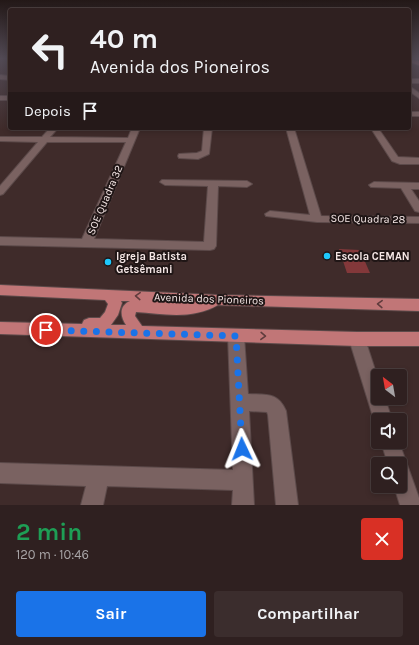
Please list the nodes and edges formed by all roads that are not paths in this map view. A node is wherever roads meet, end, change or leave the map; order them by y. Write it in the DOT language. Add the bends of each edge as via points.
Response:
graph roads {
  1 [pos="411,90"];
  2 [pos="419,96"];
  3 [pos="52,130"];
  4 [pos="135,130"];
  5 [pos="208,130"];
  6 [pos="291,130"];
  7 [pos="375,130"];
  8 [pos="0,139"];
  9 [pos="45,139"];
  10 [pos="130,140"];
  11 [pos="182,156"];
  12 [pos="419,161"];
  13 [pos="165,182"];
  14 [pos="213,183"];
  15 [pos="247,184"];
  16 [pos="374,185"];
  17 [pos="404,186"];
  18 [pos="419,186"];
  19 [pos="0,192"];
  20 [pos="419,209"];
  21 [pos="270,214"];
  22 [pos="317,219"];
  23 [pos="419,220"];
  24 [pos="0,241"];
  25 [pos="86,244"];
  26 [pos="0,290"];
  27 [pos="108,294"];
  28 [pos="217,300"];
  29 [pos="419,305"];
  30 [pos="0,321"];
  31 [pos="0,328"];
  32 [pos="138,332"];
  33 [pos="236,336"];
  34 [pos="357,339"];
  35 [pos="419,339"];
  36 [pos="240,402"];
  37 [pos="381,413"];
  38 [pos="0,473"];
  39 [pos="99,476"];
  40 [pos="243,480"];
  41 [pos="407,493"];
  42 [pos="92,505"];
  43 [pos="243,505"];
  44 [pos="287,505"];
  45 [pos="411,505"];
  1 -- 2 [label="street"];
  3 -- 9 [label="street"];
  4 -- 10 [label="street, SOE Quadra 32"];
  5 -- 11 [label="street" via="206,152 198,156"];
  6 -- 22 [label="street, SOE Quadra 28"];
  7 -- 12 [label="street" via="397,160"];
  8 -- 9 [label="street"];
  9 -- 10 [label="street"];
  9 -- 19 [label="street"];
  10 -- 25 [label="street, SOE Quadra 32"];
  13 -- 14 [label="street"];
  14 -- 15 [label="street"];
  14 -- 25 [label="street, SOE Quadra 32" via="210,246"];
  16 -- 17 [label="street"];
  17 -- 18 [label="street"];
  17 -- 20 [label="street"];
  21 -- 22 [label="street, SOE Quadra 28"];
  22 -- 23 [label="street, SOE Quadra 28"];
  24 -- 25 [label="street"];
  26 -- 27 [label="main road, Avenida dos Pioneiros"];
  28 -- 27 [label="main road, Avenida dos Pioneiros, one-way"];
  27 -- 30 [label="main road" via="115,303 110,317 103,324"];
  29 -- 28 [label="main road, Avenida dos Pioneiros, one-way"];
  28 -- 32 [label="main road" via="194,310 133,306 129,308 128,317"];
  31 -- 32 [label="main road"];
  32 -- 33 [label="main road"];
  33 -- 34 [label="main road, one-way"];
  33 -- 36 [label="street"];
  34 -- 35 [label="main road"];
  34 -- 37 [label="street"];
  36 -- 40 [label="street"];
  36 -- 44 [label="street" via="271,404 277,411"];
  38 -- 39 [label="street"];
  39 -- 40 [label="street"];
  39 -- 42 [label="street"];
  40 -- 43 [label="street"];
  41 -- 45 [label="street"];
}
